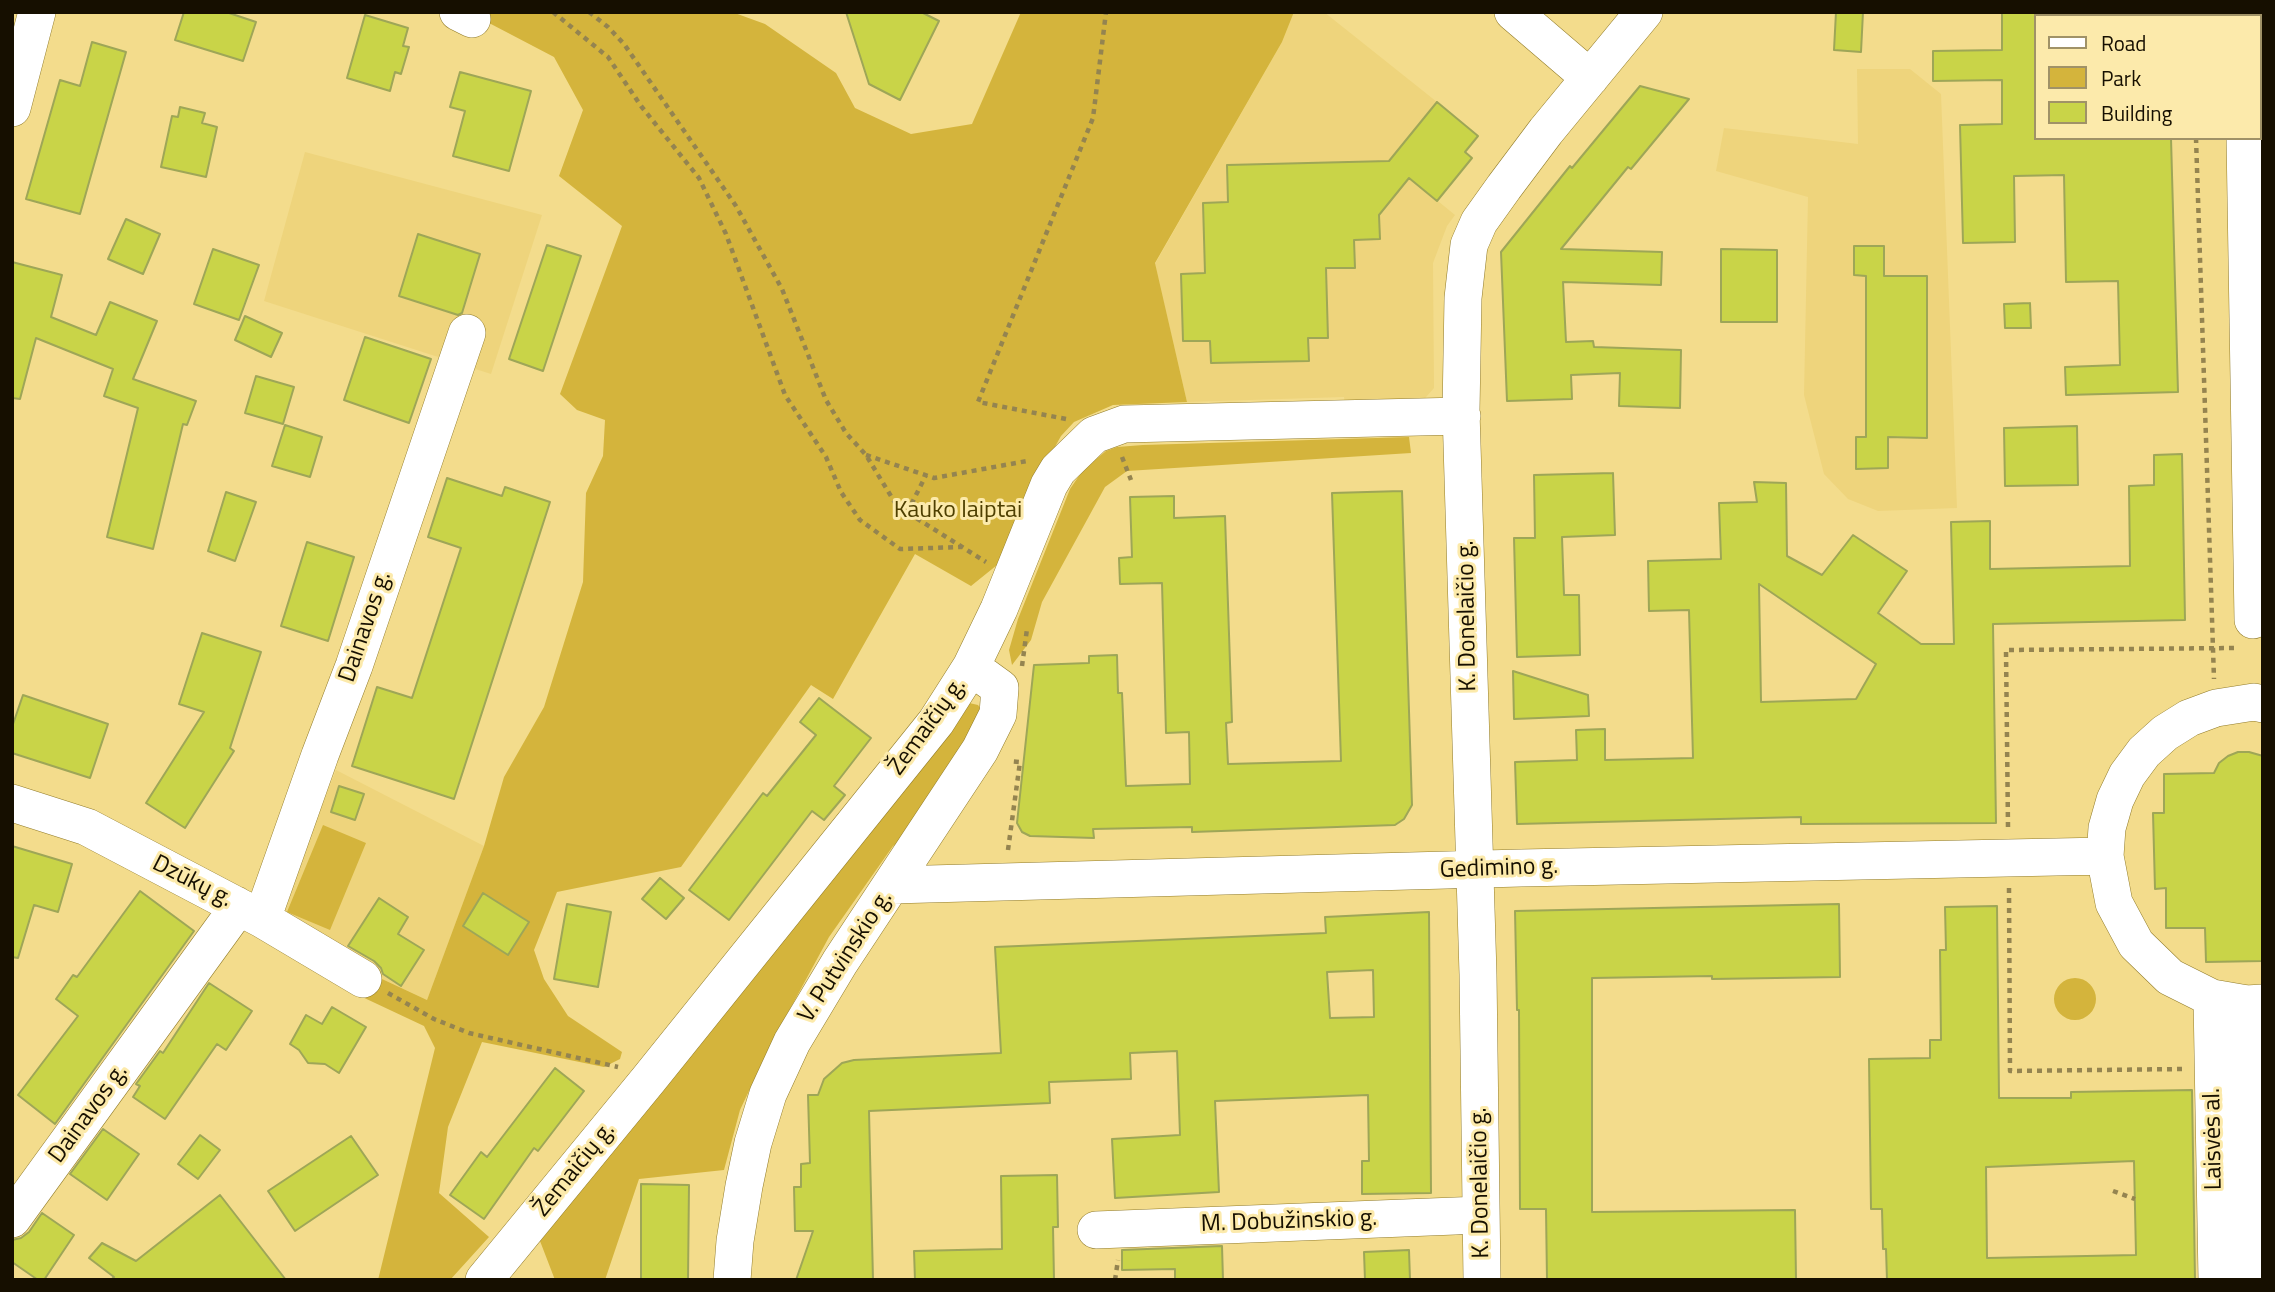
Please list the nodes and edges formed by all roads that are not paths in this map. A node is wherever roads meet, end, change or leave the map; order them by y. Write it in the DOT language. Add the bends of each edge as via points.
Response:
graph roads {
  1 [pos="37,12"];
  2 [pos="1513,12"];
  3 [pos="1644,12"];
  4 [pos="1590,78"];
  5 [pos="12,108"];
  6 [pos="2245,140"];
  7 [pos="467,333"];
  8 [pos="1462,416"];
  9 [pos="2247,634"];
  10 [pos="971,667"];
  11 [pos="2263,704"];
  12 [pos="12,803"];
  13 [pos="2105,856"];
  14 [pos="1474,869"];
  15 [pos="892,885"];
  16 [pos="249,912"];
  17 [pos="363,979"];
  18 [pos="2241,1002"];
  19 [pos="1481,1215"];
  20 [pos="12,1219"];
  21 [pos="1096,1230"];
  22 [pos="484,1280"];
  23 [pos="732,1280"];
  24 [pos="1482,1280"];
  25 [pos="2217,1280"];
  26 [pos="2252,1280"];
  1 -- 5 [label="street"];
  2 -- 4 [label="street"];
  3 -- 4 [label="street, K. Donelaičio g."];
  4 -- 8 [label="street, K. Donelaičio g." via="1504,187 1469,245 1463,299"];
  6 -- 9 [label="street"];
  7 -- 16 [label="street, Dainavos g." via="354,666 320,755"];
  8 -- 10 [label="street, Žemaičių g." via="1124,424 1094,435 1058,470"];
  8 -- 14 [label="street, K. Donelaičio g."];
  10 -- 15 [label="street, V. Putvinskio g." via="1000,688 998,715"];
  10 -- 22 [label="street, Žemaičių g." via="936,722"];
  11 -- 13 [label="street" via="2216,708 2189,718 2144,752 2115,800"];
  12 -- 16 [label="street, Dzūkų g." via="87,827"];
  13 -- 14 [label="street, Gedimino g."];
  13 -- 18 [label="street" via="2113,903 2136,944 2170,977"];
  14 -- 15 [label="street, Gedimino g."];
  14 -- 19 [label="street, K. Donelaičio g."];
  15 -- 23 [label="street, V. Putvinskio g." via="792,1042 768,1094 752,1143"];
  16 -- 17 [label="street, Dzūkų g."];
  16 -- 20 [label="street, Dainavos g." via="229,920"];
  18 -- 25 [label="street, Laisvės al." via="2213,1069"];
  18 -- 26 [label="street, Laisvės al."];
  19 -- 21 [label="street, M. Dobužinskio g."];
  19 -- 24 [label="street, K. Donelaičio g."];
}
